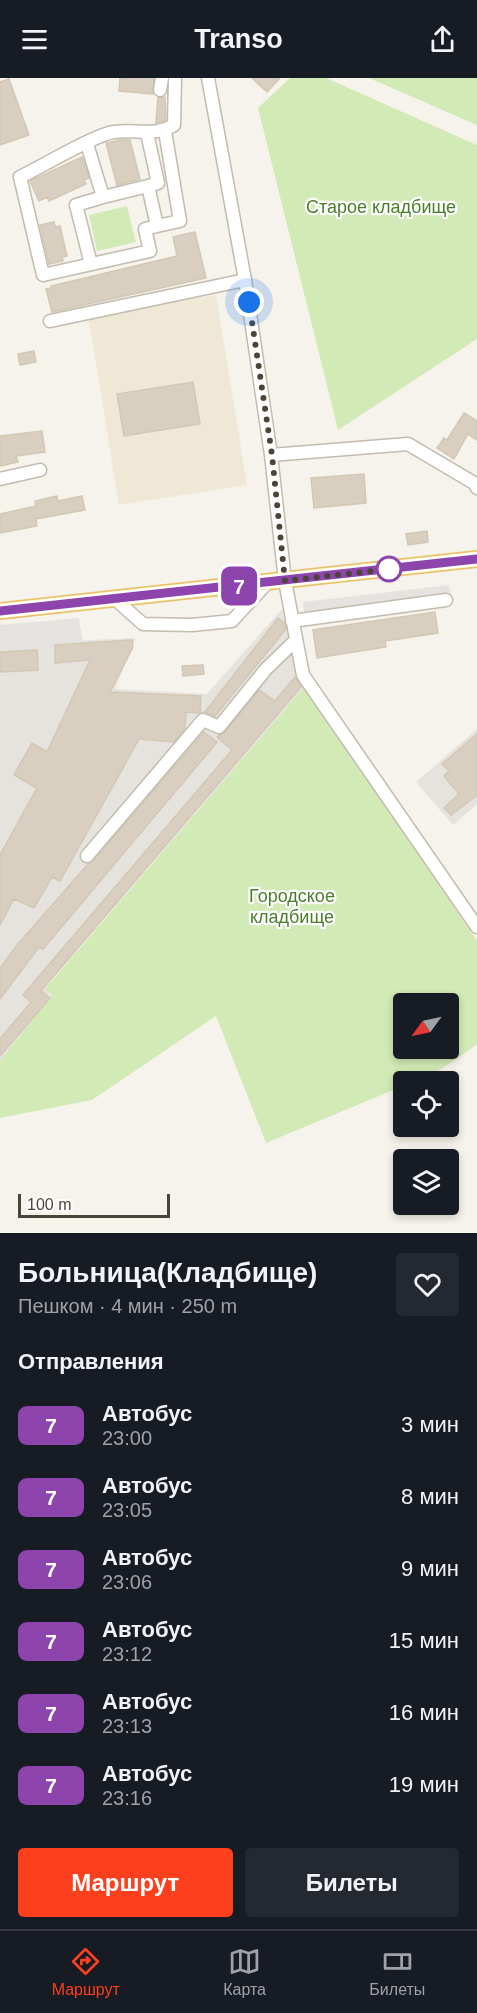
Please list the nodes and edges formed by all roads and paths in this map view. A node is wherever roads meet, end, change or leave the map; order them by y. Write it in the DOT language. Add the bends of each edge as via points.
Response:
graph roads {
  1 [pos="175,78"];
  2 [pos="208,78"];
  3 [pos="165,131"];
  4 [pos="147,133"];
  5 [pos="87,144"];
  6 [pos="148,186"];
  7 [pos="103,197"];
  8 [pos="157,226"];
  9 [pos="91,264"];
  10 [pos="245,280"];
  11 [pos="50,321"];
  12 [pos="272,455"];
  13 [pos="40,470"];
  14 [pos="0,479"];
  15 [pos="477,488"];
  16 [pos="477,559"];
  17 [pos="285,581"];
  18 [pos="268,582"];
  19 [pos="115,599"];
  20 [pos="446,600"];
  21 [pos="0,611"];
  22 [pos="292,621"];
  23 [pos="296,640"];
  24 [pos="87,856"];
  25 [pos="477,927"];
  1 -- 3 [label="street" via="174,125"];
  2 -- 10 [label="street"];
  3 -- 4 [label="street"];
  3 -- 8 [label="street" via="180,221"];
  4 -- 5 [label="street" via="112,132"];
  4 -- 6 [label="street" via="158,183"];
  5 -- 7 [label="street"];
  5 -- 9 [label="street" via="20,177 43,275"];
  6 -- 7 [label="street"];
  6 -- 8 [label="street"];
  7 -- 9 [label="street" via="75,205"];
  8 -- 9 [label="street" via="145,229 150,251"];
  10 -- 11 [label="street"];
  10 -- 12 [label="street"];
  12 -- 15 [label="street" via="408,444"];
  12 -- 17 [label="street"];
  13 -- 14 [label="street"];
  16 -- 17 [label="main road"];
  17 -- 18 [label="main road"];
  17 -- 22 [label="street"];
  18 -- 19 [label="main road"];
  18 -- 19 [label="street" via="232,621 143,624"];
  19 -- 21 [label="main road"];
  20 -- 22 [label="street"];
  22 -- 23 [label="street"];
  23 -- 24 [label="street" via="266,669 219,727 203,720"];
  23 -- 25 [label="street" via="303,675"];
}
